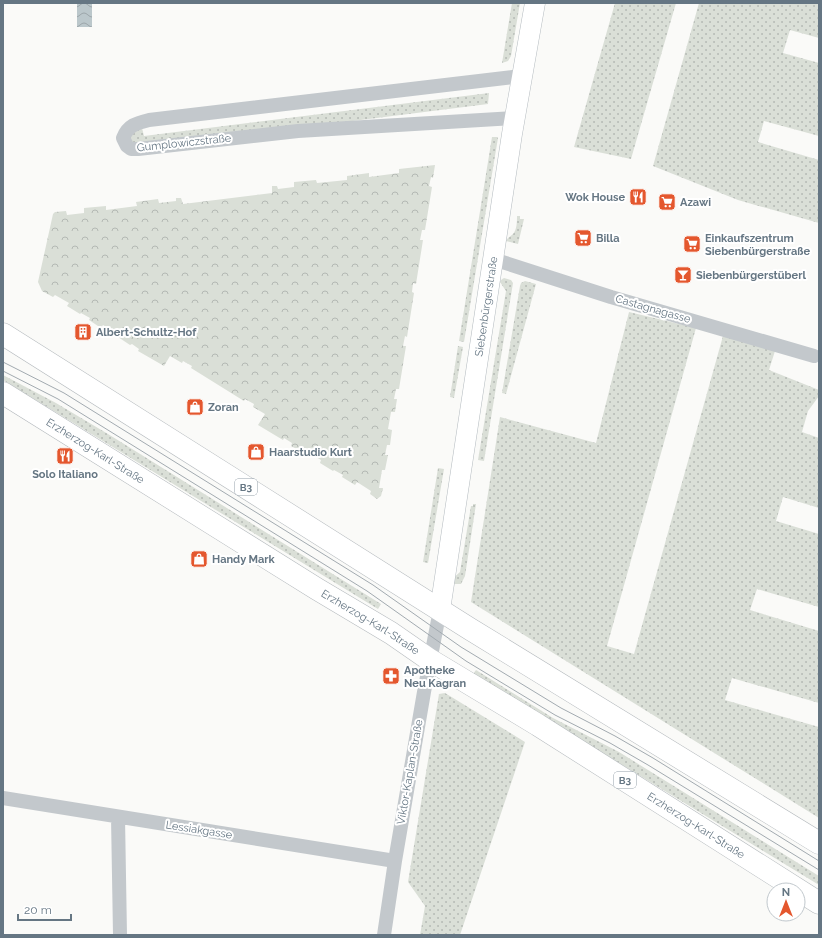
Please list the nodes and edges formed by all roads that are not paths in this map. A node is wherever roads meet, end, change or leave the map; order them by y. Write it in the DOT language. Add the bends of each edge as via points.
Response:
graph roads {
  1 [pos="535,3"];
  2 [pos="522,76"];
  3 [pos="515,118"];
  4 [pos="493,259"];
  5 [pos="3,334"];
  6 [pos="814,356"];
  7 [pos="3,393"];
  8 [pos="440,610"];
  9 [pos="430,660"];
  10 [pos="3,798"];
  11 [pos="118,817"];
  12 [pos="819,843"];
  13 [pos="395,861"];
  14 [pos="819,903"];
  15 [pos="120,935"];
  16 [pos="384,935"];
  1 -- 2 [label="street, Siebenbürgerstraße"];
  2 -- 3 [label="street, Siebenbürgerstraße"];
  2 -- 3 [label="street, Gumplowiczstraße" via="149,120 128,129 124,138 127,146 138,149 298,131"];
  3 -- 4 [label="street, Siebenbürgerstraße"];
  4 -- 6 [label="street, Castagnagasse" via="611,297"];
  4 -- 8 [label="street, Siebenbürgerstraße"];
  5 -- 8 [label="main road, B3"];
  7 -- 9 [label="main road, Erzherzog-Karl-Straße / B3" via="391,633"];
  8 -- 9 [label="street, Viktor-Kaplan-Straße"];
  8 -- 12 [label="main road, B3"];
  9 -- 13 [label="street, Viktor-Kaplan-Straße"];
  9 -- 14 [label="main road, Erzherzog-Karl-Straße / B3" via="538,725"];
  10 -- 11 [label="street, Lessiakgasse"];
  11 -- 13 [label="street, Lessiakgasse"];
  11 -- 15 [label="street"];
  13 -- 16 [label="street, Viktor-Kaplan-Straße"];
}
